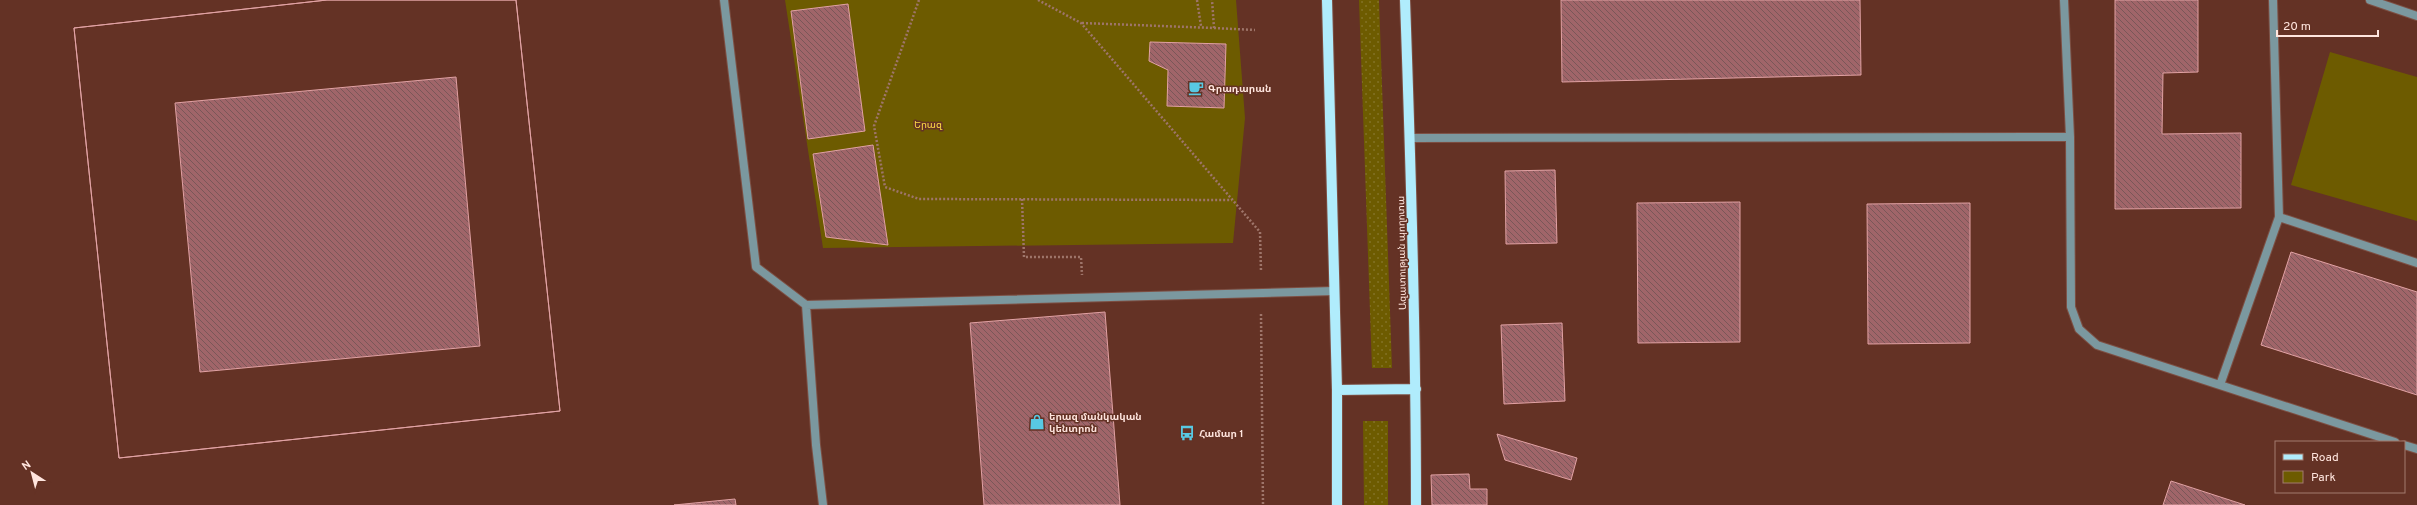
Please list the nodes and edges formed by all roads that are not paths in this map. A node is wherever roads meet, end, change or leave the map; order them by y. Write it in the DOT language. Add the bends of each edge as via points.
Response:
graph roads {
  1 [pos="724,0"];
  2 [pos="1326,0"];
  3 [pos="1404,0"];
  4 [pos="2064,0"];
  5 [pos="2273,0"];
  6 [pos="2370,0"];
  7 [pos="2417,16"];
  8 [pos="1410,138"];
  9 [pos="2070,138"];
  10 [pos="2279,217"];
  11 [pos="2417,263"];
  12 [pos="1334,291"];
  13 [pos="806,305"];
  14 [pos="2220,385"];
  15 [pos="1416,389"];
  16 [pos="1337,390"];
  17 [pos="2392,441"];
  18 [pos="2405,445"];
  19 [pos="2417,449"];
  20 [pos="823,505"];
  21 [pos="1337,505"];
  22 [pos="1416,505"];
  1 -- 13 [label="lane" via="756,267"];
  2 -- 12 [label="main road"];
  3 -- 8 [label="main road, Ազատության պողոտա"];
  4 -- 9 [label="lane"];
  5 -- 10 [label="lane"];
  6 -- 7 [label="lane"];
  8 -- 9 [label="lane"];
  8 -- 15 [label="main road, Ազատության պողոտա"];
  9 -- 14 [label="lane" via="2071,307 2079,329 2097,345"];
  10 -- 11 [label="lane"];
  10 -- 14 [label="lane"];
  12 -- 13 [label="lane"];
  12 -- 16 [label="main road"];
  13 -- 20 [label="lane"];
  14 -- 17 [label="lane"];
  15 -- 16 [label="main road"];
  15 -- 22 [label="main road, Ազատության պողոտա"];
  16 -- 21 [label="main road"];
  18 -- 19 [label="lane"];
}
